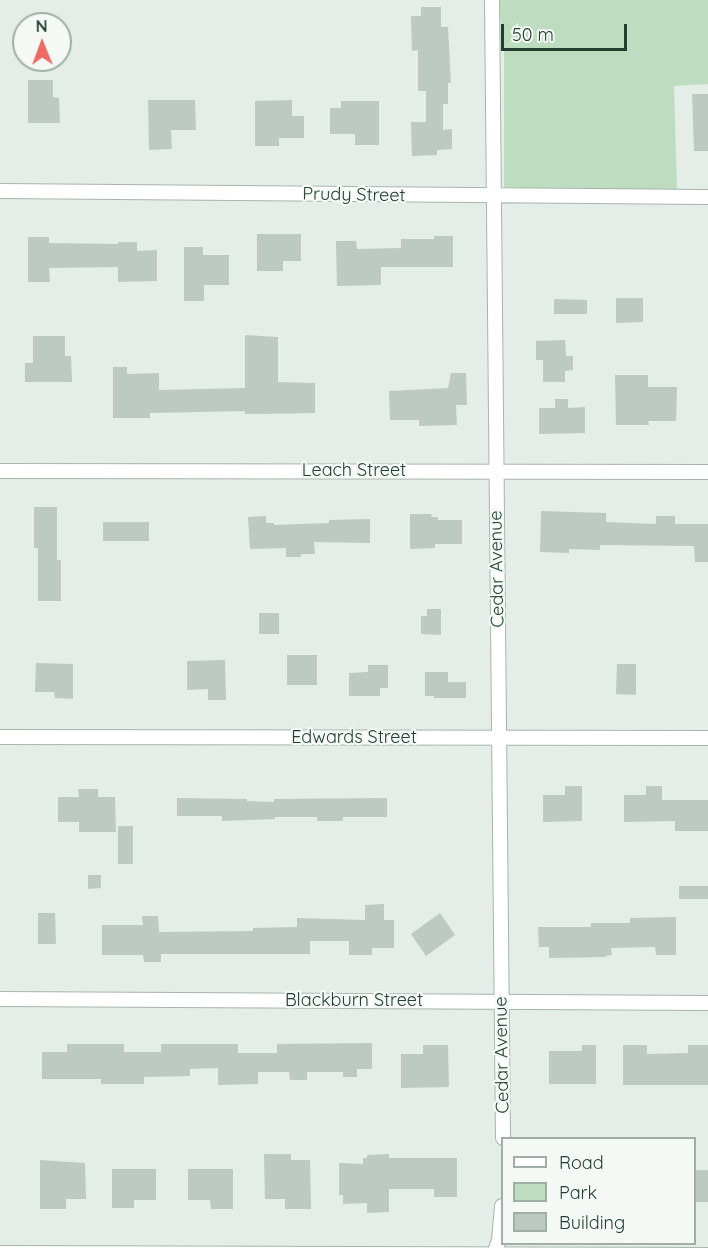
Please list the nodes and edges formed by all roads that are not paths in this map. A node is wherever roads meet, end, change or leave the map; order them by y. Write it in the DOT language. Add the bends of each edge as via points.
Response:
graph roads {
  1 [pos="492,0"];
  2 [pos="0,191"];
  3 [pos="494,196"];
  4 [pos="708,197"];
  5 [pos="495,470"];
  6 [pos="0,471"];
  7 [pos="708,472"];
  8 [pos="0,737"];
  9 [pos="500,738"];
  10 [pos="708,738"];
  11 [pos="0,999"];
  12 [pos="501,1001"];
  13 [pos="708,1003"];
  14 [pos="503,1137"];
  15 [pos="501,1223"];
  16 [pos="0,1253"];
  17 [pos="17,1255"];
  18 [pos="708,1255"];
  19 [pos="493,1256"];
  1 -- 3 [label="street, Cedar Avenue"];
  2 -- 3 [label="street, Prudy Street"];
  3 -- 4 [label="street, Prudy Street"];
  3 -- 5 [label="street, Cedar Avenue"];
  5 -- 6 [label="street, Leach Street"];
  5 -- 7 [label="street, Leach Street"];
  5 -- 9 [label="street, Cedar Avenue"];
  8 -- 9 [label="street, Edwards Street"];
  9 -- 10 [label="street, Edwards Street"];
  9 -- 12 [label="street, Cedar Avenue"];
  11 -- 12 [label="street, Blackburn Street"];
  12 -- 13 [label="street, Blackburn Street"];
  12 -- 14 [label="street, Cedar Avenue"];
  15 -- 19 [label="street" via="500,1240"];
  16 -- 17 [label="street"];
  17 -- 19 [label="street"];
  18 -- 19 [label="street"];
}
